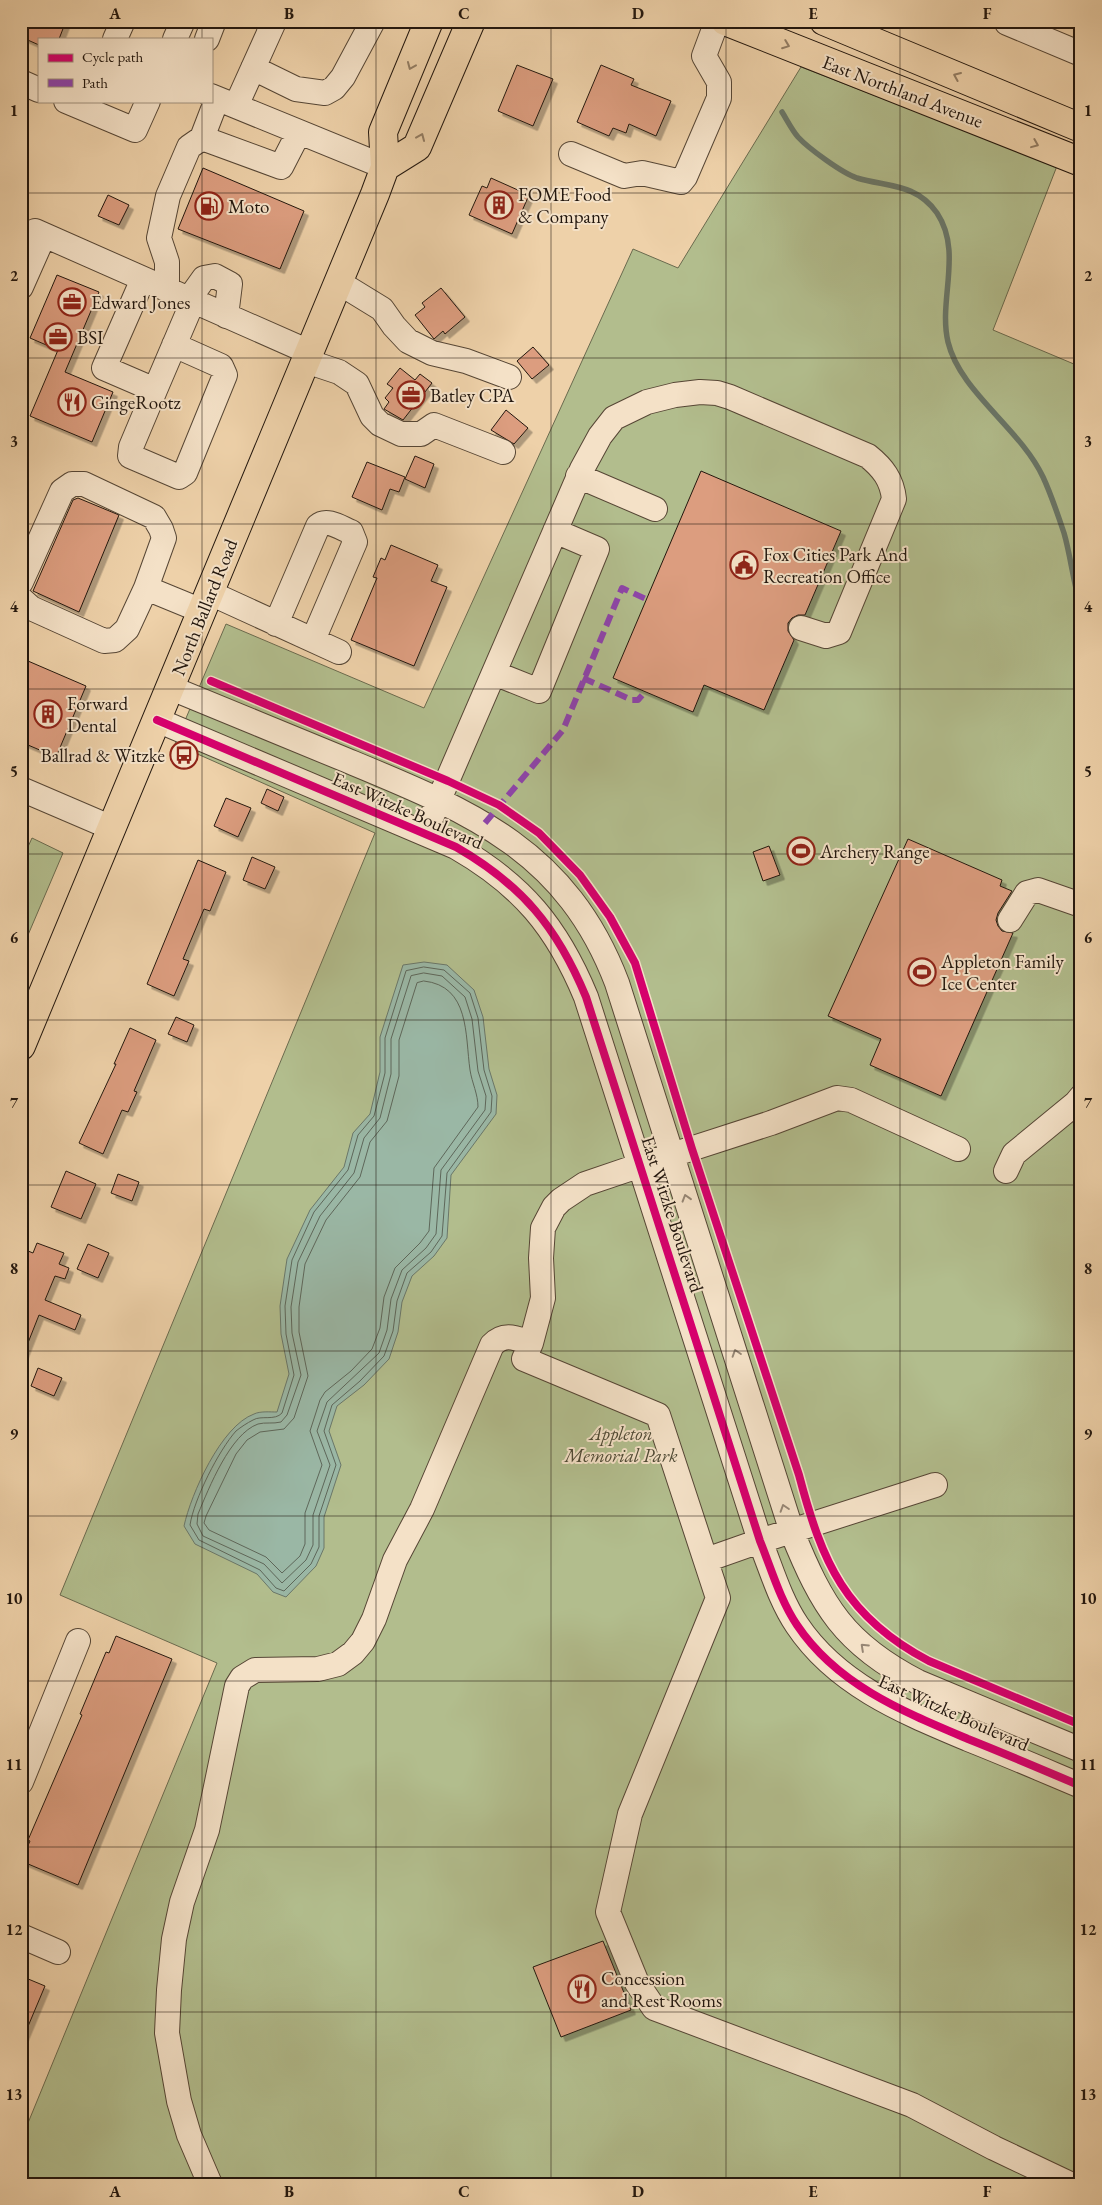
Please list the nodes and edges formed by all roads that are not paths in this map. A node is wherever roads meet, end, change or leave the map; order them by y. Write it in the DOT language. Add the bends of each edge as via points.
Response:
graph roads {
  1 [pos="123,21"];
  2 [pos="183,21"];
  3 [pos="214,21"];
  4 [pos="373,21"];
  5 [pos="429,21"];
  6 [pos="471,21"];
  7 [pos="717,21"];
  8 [pos="725,21"];
  9 [pos="824,21"];
  10 [pos="271,22"];
  11 [pos="1006,23"];
  12 [pos="115,38"];
  13 [pos="175,38"];
  14 [pos="207,38"];
  15 [pos="1080,50"];
  16 [pos="253,68"];
  17 [pos="21,82"];
  18 [pos="38,90"];
  19 [pos="221,100"];
  20 [pos="148,102"];
  21 [pos="79,104"];
  22 [pos="1081,128"];
  23 [pos="299,132"];
  24 [pos="202,138"];
  25 [pos="571,154"];
  26 [pos="1081,162"];
  27 [pos="385,167"];
  28 [pos="143,279"];
  29 [pos="338,282"];
  30 [pos="21,287"];
  31 [pos="167,289"];
  32 [pos="191,300"];
  33 [pos="226,316"];
  34 [pos="174,345"];
  35 [pos="308,356"];
  36 [pos="509,377"];
  37 [pos="156,390"];
  38 [pos="503,452"];
  39 [pos="578,476"];
  40 [pos="655,509"];
  41 [pos="555,532"];
  42 [pos="21,582"];
  43 [pos="146,588"];
  44 [pos="21,599"];
  45 [pos="206,602"];
  46 [pos="276,624"];
  47 [pos="801,628"];
  48 [pos="314,640"];
  49 [pos="339,652"];
  50 [pos="494,673"];
  51 [pos="171,688"];
  52 [pos="157,720"];
  53 [pos="21,789"];
  54 [pos="440,800"];
  55 [pos="112,828"];
  56 [pos="425,832"];
  57 [pos="1081,905"];
  58 [pos="1010,920"];
  59 [pos="21,1046"];
  60 [pos="1081,1097"];
  61 [pos="958,1149"];
  62 [pos="672,1155"];
  63 [pos="641,1165"];
  64 [pos="1006,1171"];
  65 [pos="531,1343"];
  66 [pos="935,1485"];
  67 [pos="792,1532"];
  68 [pos="760,1541"];
  69 [pos="706,1560"];
  70 [pos="78,1641"];
  71 [pos="1081,1750"];
  72 [pos="21,1782"];
  73 [pos="1081,1786"];
  74 [pos="21,1936"];
  75 [pos="58,1952"];
  76 [pos="210,2184"];
  77 [pos="1070,2184"];
  1 -- 12 [label="street"];
  2 -- 13 [label="street"];
  3 -- 14 [label="street"];
  4 -- 16 [label="street" via="343,77 325,93 296,89"];
  5 -- 27 [label="main road, North Ballard Road, one-way" via="383,132"];
  27 -- 6 [label="main road, one-way" via="417,147"];
  7 -- 25 [label="street" via="704,56 719,82 719,98 680,182 642,173 624,176"];
  8 -- 26 [label="main road, East Northland Avenue, one-way"];
  22 -- 9 [label="main road, East Northland Avenue, one-way"];
  10 -- 16 [label="street"];
  11 -- 15 [label="street"];
  16 -- 19 [label="street"];
  17 -- 18 [label="street"];
  19 -- 23 [label="street"];
  19 -- 24 [label="street"];
  20 -- 21 [label="street" via="135,130"];
  23 -- 24 [label="street" via="281,167"];
  23 -- 27 [label="street"];
  24 -- 31 [label="street" via="189,147 168,196 159,238 167,262"];
  27 -- 29 [label="main road, North Ballard Road"];
  28 -- 30 [label="street" via="40,234"];
  28 -- 31 [label="street"];
  28 -- 37 [label="street" via="104,368"];
  29 -- 35 [label="main road, North Ballard Road"];
  29 -- 36 [label="street" via="382,309 408,341 432,353"];
  31 -- 32 [label="street"];
  32 -- 33 [label="street"];
  32 -- 33 [label="street" via="204,278 215,276 230,284"];
  32 -- 34 [label="street"];
  33 -- 35 [label="street"];
  34 -- 37 [label="street"];
  34 -- 37 [label="street" via="221,366 225,375 185,473 179,477 130,456"];
  35 -- 38 [label="street" via="357,384 372,416 380,424 401,434 421,434 434,425"];
  35 -- 45 [label="main road, North Ballard Road"];
  39 -- 40 [label="street"];
  39 -- 41 [label="street"];
  39 -- 47 [label="street" via="614,418 646,402 700,392 730,397 868,456 880,465 893,488 892,506 839,632 826,636"];
  41 -- 50 [label="street"];
  41 -- 50 [label="street" via="597,549 539,691"];
  42 -- 43 [label="street" via="62,491 72,484 84,484 154,517 164,538"];
  43 -- 44 [label="street" via="127,629 116,640 104,641 31,608"];
  43 -- 45 [label="street"];
  45 -- 46 [label="street"];
  45 -- 51 [label="main road, North Ballard Road"];
  46 -- 48 [label="street"];
  46 -- 48 [label="street" via="318,526 328,522 351,532 355,542"];
  48 -- 49 [label="street"];
  50 -- 54 [label="street"];
  51 -- 52 [label="main road, North Ballard Road"];
  51 -- 54 [label="street, East Witzke Boulevard"];
  52 -- 55 [label="main road, North Ballard Road"];
  52 -- 56 [label="street, East Witzke Boulevard"];
  53 -- 55 [label="street"];
  54 -- 56 [label="street"];
  54 -- 62 [label="street, East Witzke Boulevard" via="485,823 529,855 551,876 595,936 618,983"];
  55 -- 59 [label="main road, North Ballard Road"];
  56 -- 63 [label="street, East Witzke Boulevard" via="486,864 500,875 532,906 560,944 586,997"];
  57 -- 58 [label="street" via="1038,890 1027,893"];
  60 -- 64 [label="street" via="1014,1154"];
  61 -- 62 [label="street" via="851,1100 837,1098"];
  62 -- 63 [label="street"];
  67 -- 62 [label="street, East Witzke Boulevard, one-way"];
  63 -- 65 [label="street" via="574,1190 547,1217 541,1239 543,1298"];
  63 -- 68 [label="street, East Witzke Boulevard"];
  65 -- 69 [label="street" via="524,1360 658,1415"];
  65 -- 76 [label="street" via="508,1336 492,1345 422,1509 394,1560 374,1619 353,1653 338,1664 318,1669 254,1670 237,1686 207,1830 182,1902 174,1939 169,1990 167,2033 179,2101 189,2136"];
  66 -- 67 [label="street"];
  67 -- 68 [label="street"];
  71 -- 67 [label="street, East Witzke Boulevard, one-way" via="918,1682 872,1655 851,1635 820,1596"];
  68 -- 69 [label="street"];
  68 -- 73 [label="street, East Witzke Boulevard" via="796,1624 845,1676 900,1709"];
  69 -- 77 [label="street" via="718,1598 630,1814 608,1912 637,1983 654,2008 912,2106"];
  70 -- 72 [label="street"];
  74 -- 75 [label="street"];
}
